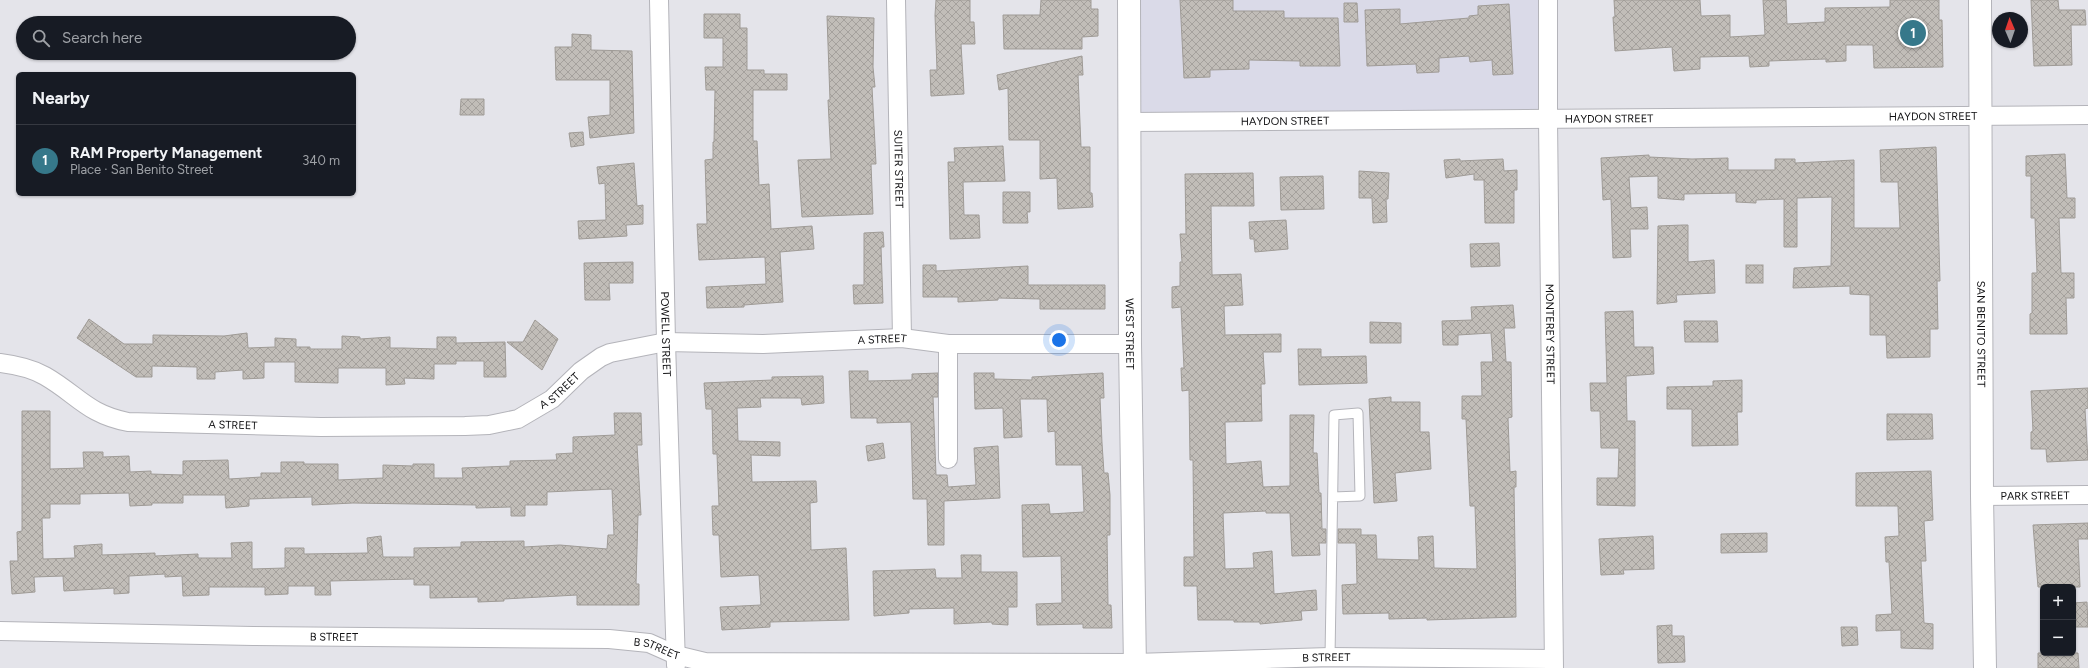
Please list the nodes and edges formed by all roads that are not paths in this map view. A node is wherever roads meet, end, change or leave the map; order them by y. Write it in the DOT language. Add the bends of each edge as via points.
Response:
graph roads {
  1 [pos="659,0"];
  2 [pos="896,0"];
  3 [pos="1129,0"];
  4 [pos="1548,0"];
  5 [pos="1980,0"];
  6 [pos="2088,115"];
  7 [pos="1980,116"];
  8 [pos="1548,119"];
  9 [pos="1129,122"];
  10 [pos="902,338"];
  11 [pos="666,342"];
  12 [pos="948,344"];
  13 [pos="1130,344"];
  14 [pos="0,363"];
  15 [pos="948,459"];
  16 [pos="2088,495"];
  17 [pos="1982,496"];
  18 [pos="1333,497"];
  19 [pos="0,631"];
  20 [pos="1330,657"];
  21 [pos="676,661"];
  22 [pos="1553,664"];
  23 [pos="1135,665"];
  24 [pos="1985,668"];
  1 -- 11 [label="street, POWELL STREET"];
  2 -- 10 [label="street, SUITER STREET"];
  3 -- 9 [label="main road, WEST STREET"];
  4 -- 8 [label="street, MONTEREY STREET"];
  5 -- 7 [label="main road, SAN BENITO STREET"];
  6 -- 7 [label="street, HAYDON STREET"];
  7 -- 8 [label="street, HAYDON STREET"];
  7 -- 17 [label="main road, SAN BENITO STREET"];
  8 -- 9 [label="street, HAYDON STREET"];
  8 -- 22 [label="street, MONTEREY STREET"];
  9 -- 13 [label="main road, WEST STREET"];
  10 -- 11 [label="street, A STREET" via="763,344"];
  10 -- 12 [label="street, A STREET"];
  11 -- 14 [label="street, A STREET" via="601,357 581,371 552,399 518,419 489,426 321,427 128,422 108,418 90,409 45,376 26,368"];
  11 -- 21 [label="street, POWELL STREET"];
  12 -- 13 [label="street, A STREET"];
  12 -- 15 [label="street"];
  13 -- 23 [label="main road, WEST STREET"];
  16 -- 17 [label="street, PARK STREET"];
  17 -- 24 [label="main road, SAN BENITO STREET"];
  18 -- 18 [label="lane" via="1334,415 1358,413 1360,496"];
  18 -- 20 [label="lane"];
  19 -- 21 [label="street, B STREET" via="609,639 649,643"];
  20 -- 22 [label="street, B STREET"];
  20 -- 23 [label="street, B STREET"];
  21 -- 23 [label="street, B STREET"];
}
